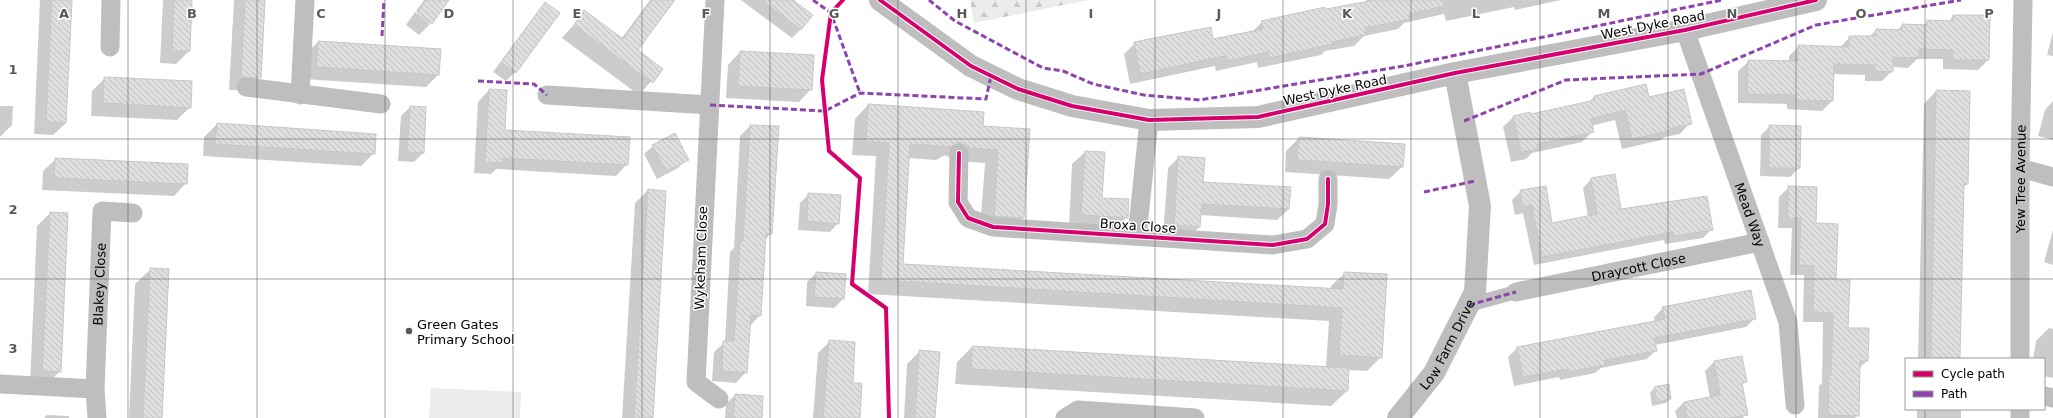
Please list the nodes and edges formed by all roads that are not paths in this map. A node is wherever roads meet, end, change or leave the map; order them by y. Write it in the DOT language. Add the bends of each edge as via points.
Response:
graph roads {
  1 [pos="111,0"];
  2 [pos="305,0"];
  3 [pos="715,0"];
  4 [pos="880,0"];
  5 [pos="1816,0"];
  6 [pos="2023,0"];
  7 [pos="1685,30"];
  8 [pos="110,46"];
  9 [pos="1455,73"];
  10 [pos="246,87"];
  11 [pos="300,94"];
  12 [pos="547,95"];
  13 [pos="381,104"];
  14 [pos="710,105"];
  15 [pos="1149,120"];
  16 [pos="958,153"];
  17 [pos="2020,168"];
  18 [pos="2053,177"];
  19 [pos="1328,179"];
  20 [pos="133,212"];
  21 [pos="1137,236"];
  22 [pos="1760,242"];
  23 [pos="1516,292"];
  24 [pos="1469,305"];
  25 [pos="2020,358"];
  26 [pos="0,384"];
  27 [pos="95,389"];
  28 [pos="719,400"];
  29 [pos="1794,405"];
  30 [pos="97,418"];
  31 [pos="1065,418"];
  32 [pos="1195,418"];
  33 [pos="1398,418"];
  1 -- 8 [label="street"];
  2 -- 11 [label="street"];
  3 -- 14 [label="street, Wykeham Close"];
  4 -- 15 [label="street, West Dyke Road" via="971,66 1018,89 1072,106"];
  5 -- 7 [label="street, West Dyke Road"];
  6 -- 17 [label="street, Yew Tree Avenue"];
  7 -- 9 [label="street, West Dyke Road"];
  7 -- 22 [label="street, Mead Way"];
  9 -- 15 [label="street, West Dyke Road" via="1258,116"];
  9 -- 24 [label="street, Low Farm Drive" via="1480,206 1475,292"];
  10 -- 11 [label="street"];
  11 -- 13 [label="street"];
  12 -- 14 [label="street"];
  14 -- 28 [label="street, Wykeham Close" via="696,382"];
  15 -- 21 [label="street, Broxa Close"];
  16 -- 21 [label="street, Broxa Close" via="958,202 968,218 993,227"];
  17 -- 18 [label="street"];
  17 -- 25 [label="street, Yew Tree Avenue"];
  19 -- 21 [label="street, Broxa Close" via="1328,204 1324,224 1307,239 1273,245"];
  20 -- 27 [label="street, Blakey Close" via="102,211"];
  22 -- 23 [label="street, Draycott Close"];
  22 -- 29 [label="street, Mead Way" via="1788,322"];
  23 -- 24 [label="street"];
  24 -- 33 [label="street, Low Farm Drive" via="1434,373"];
  26 -- 27 [label="street"];
  27 -- 30 [label="street, Blakey Close"];
  31 -- 32 [label="street" via="1078,410"];
}
